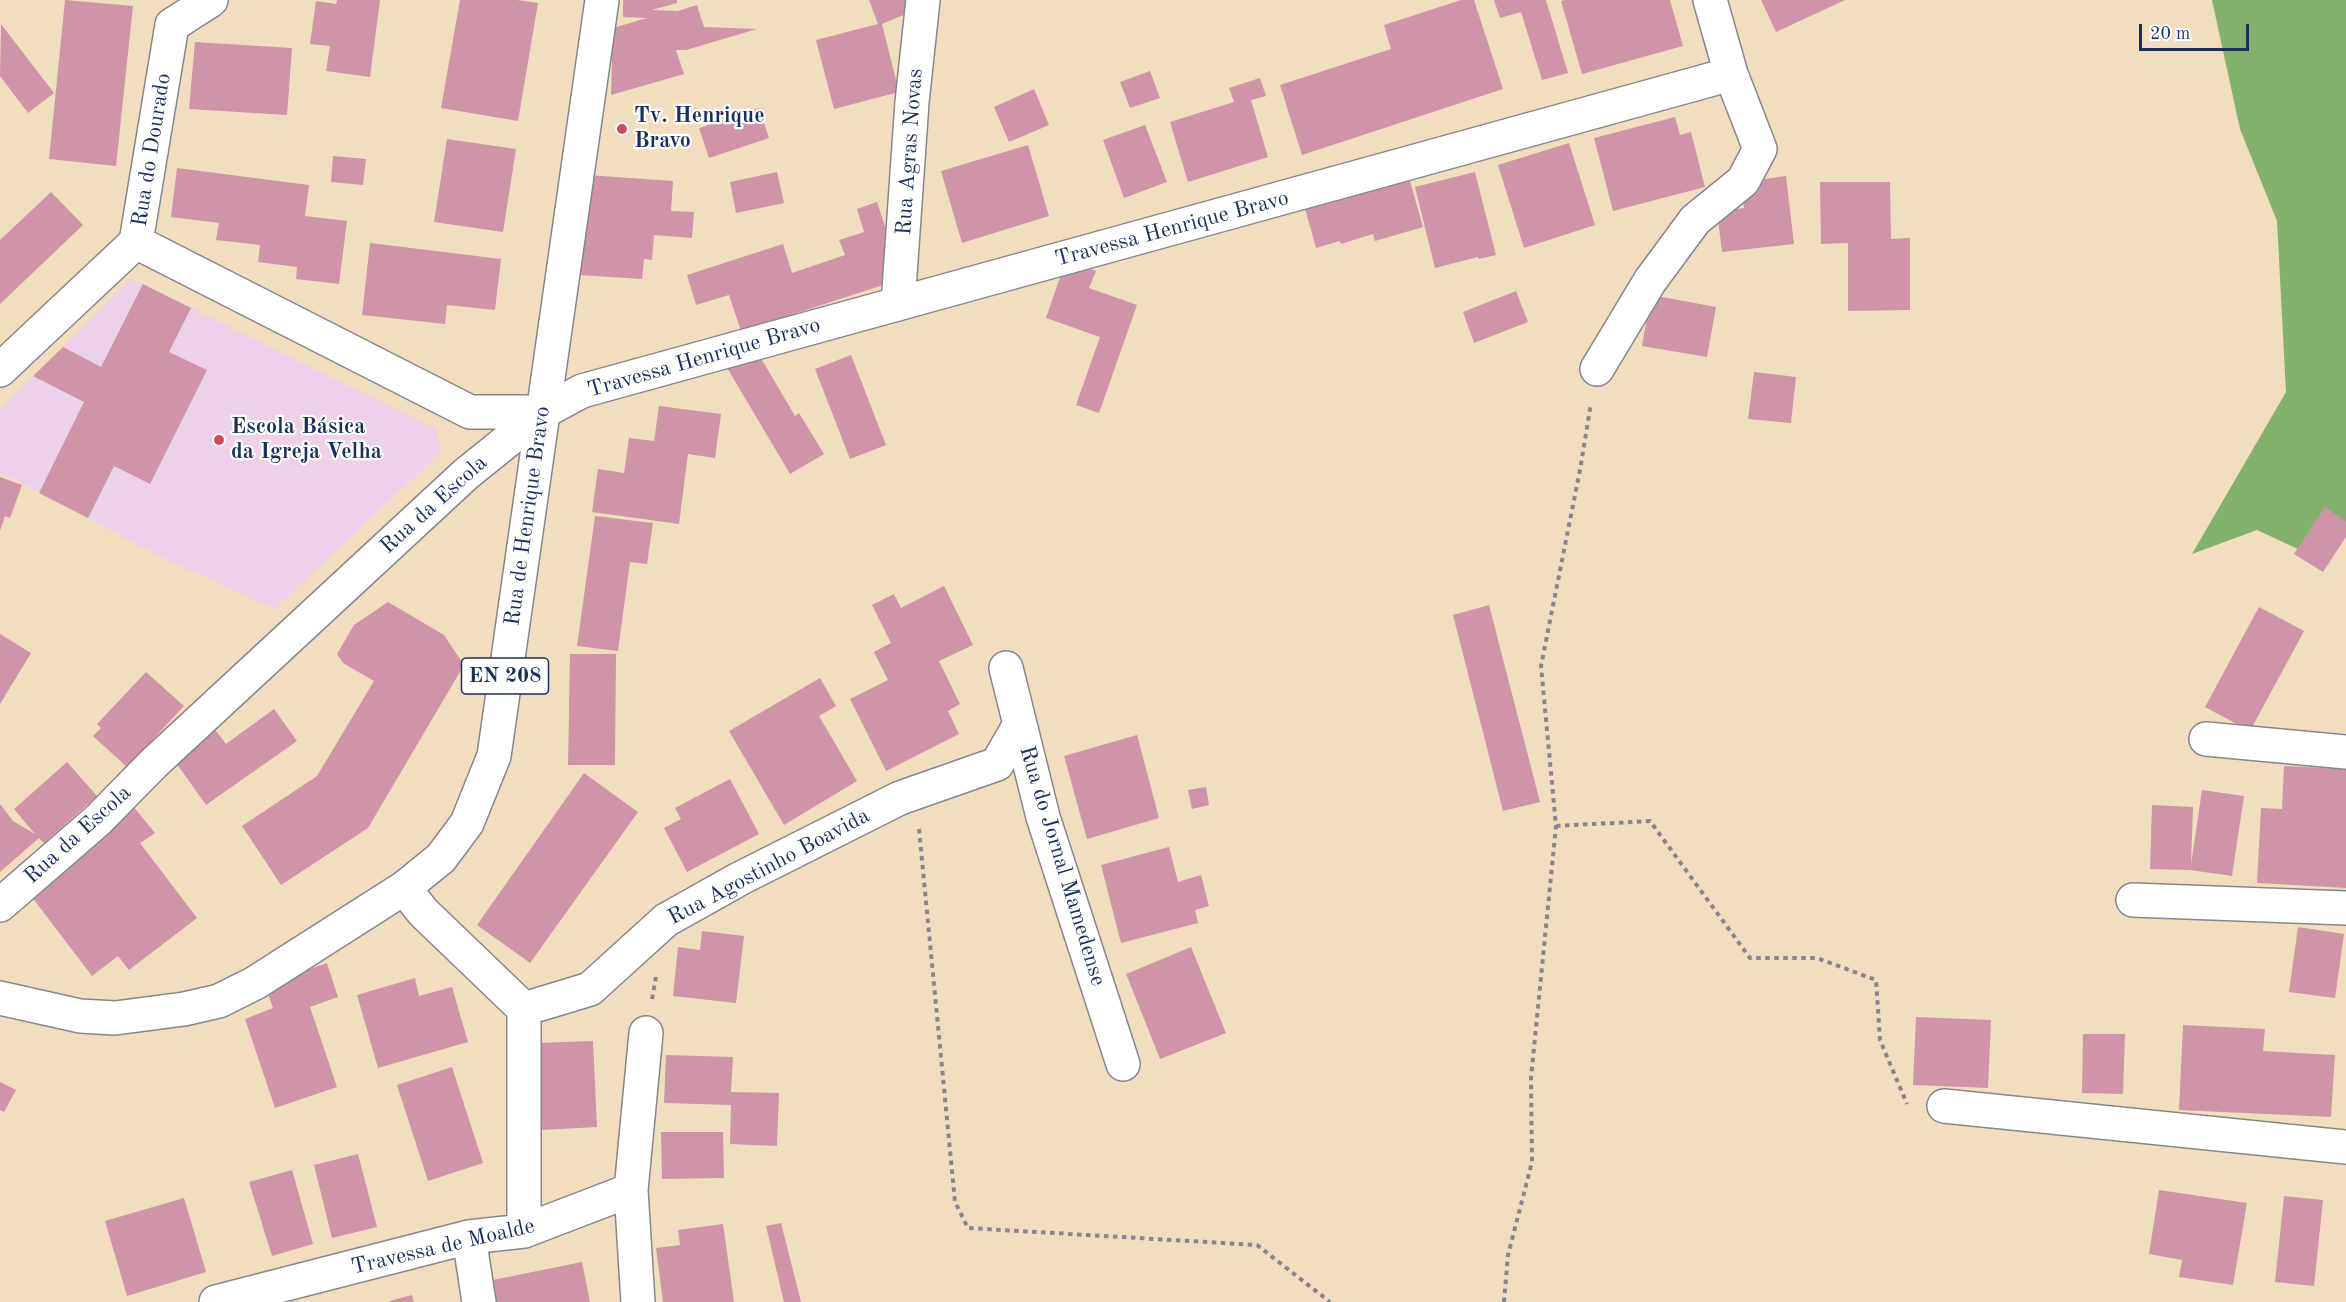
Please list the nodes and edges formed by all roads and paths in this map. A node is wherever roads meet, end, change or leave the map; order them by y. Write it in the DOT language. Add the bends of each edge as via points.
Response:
graph roads {
  1 [pos="211,0"];
  2 [pos="602,0"];
  3 [pos="923,0"];
  4 [pos="1710,0"];
  5 [pos="1731,74"];
  6 [pos="136,242"];
  7 [pos="898,304"];
  8 [pos="1597,369"];
  9 [pos="0,370"];
  10 [pos="543,412"];
  11 [pos="1006,668"];
  12 [pos="1019,726"];
  13 [pos="2206,739"];
  14 [pos="2346,752"];
  15 [pos="916,792"];
  16 [pos="1556,826"];
  17 [pos="404,888"];
  18 [pos="2133,900"];
  19 [pos="0,905"];
  20 [pos="2346,908"];
  21 [pos="0,998"];
  22 [pos="524,1008"];
  23 [pos="646,1033"];
  24 [pos="1123,1064"];
  25 [pos="1944,1106"];
  26 [pos="2346,1147"];
  27 [pos="632,1190"];
  28 [pos="524,1231"];
  29 [pos="469,1237"];
  30 [pos="216,1302"];
  31 [pos="479,1302"];
  32 [pos="638,1302"];
  33 [pos="1330,1302"];
  34 [pos="1504,1302"];
  1 -- 6 [label="street, Rua do Dourado" via="172,25"];
  2 -- 10 [label="street, Rua de Henrique Bravo / EN 208"];
  3 -- 7 [label="street, Rua Agras Novas"];
  4 -- 5 [label="street"];
  5 -- 7 [label="street, Travessa Henrique Bravo"];
  5 -- 8 [label="street" via="1760,149 1743,182 1695,220 1650,281"];
  6 -- 9 [label="street, Rua do Dourado"];
  6 -- 10 [label="street" via="470,412"];
  7 -- 10 [label="street, Travessa Henrique Bravo" via="582,391"];
  8 -- 16 [label="path" via="1541,666"];
  10 -- 17 [label="street, Rua de Henrique Bravo / EN 208" via="494,756 467,823 441,858"];
  10 -- 19 [label="street, Rua da Escola" via="466,474 163,755 99,820"];
  11 -- 12 [label="street, Rua do Jornal Mamedense"];
  12 -- 15 [label="street, Rua Agostinho Boavida" via="997,764"];
  12 -- 24 [label="street, Rua do Jornal Mamedense" via="1043,817"];
  13 -- 14 [label="street"];
  15 -- 22 [label="street, Rua Agostinho Boavida" via="741,878 666,920 590,989"];
  15 -- 33 [label="path" via="955,1202 968,1228 1257,1245"];
  16 -- 25 [label="path" via="1650,821 1750,958 1817,958 1876,980 1880,1040 1908,1104"];
  16 -- 34 [label="path" via="1531,1078 1532,1162 1508,1255"];
  17 -- 21 [label="street, Rua de Henrique Bravo / EN 208" via="255,983 219,1001 115,1018 80,1016"];
  17 -- 22 [label="street" via="423,912"];
  18 -- 20 [label="street"];
  22 -- 28 [label="street"];
  23 -- 27 [label="street"];
  25 -- 26 [label="street"];
  27 -- 28 [label="street, Travessa de Moalde"];
  27 -- 32 [label="street"];
  28 -- 29 [label="street, Travessa de Moalde"];
  29 -- 30 [label="street, Travessa de Moalde"];
  29 -- 31 [label="street"];
}
